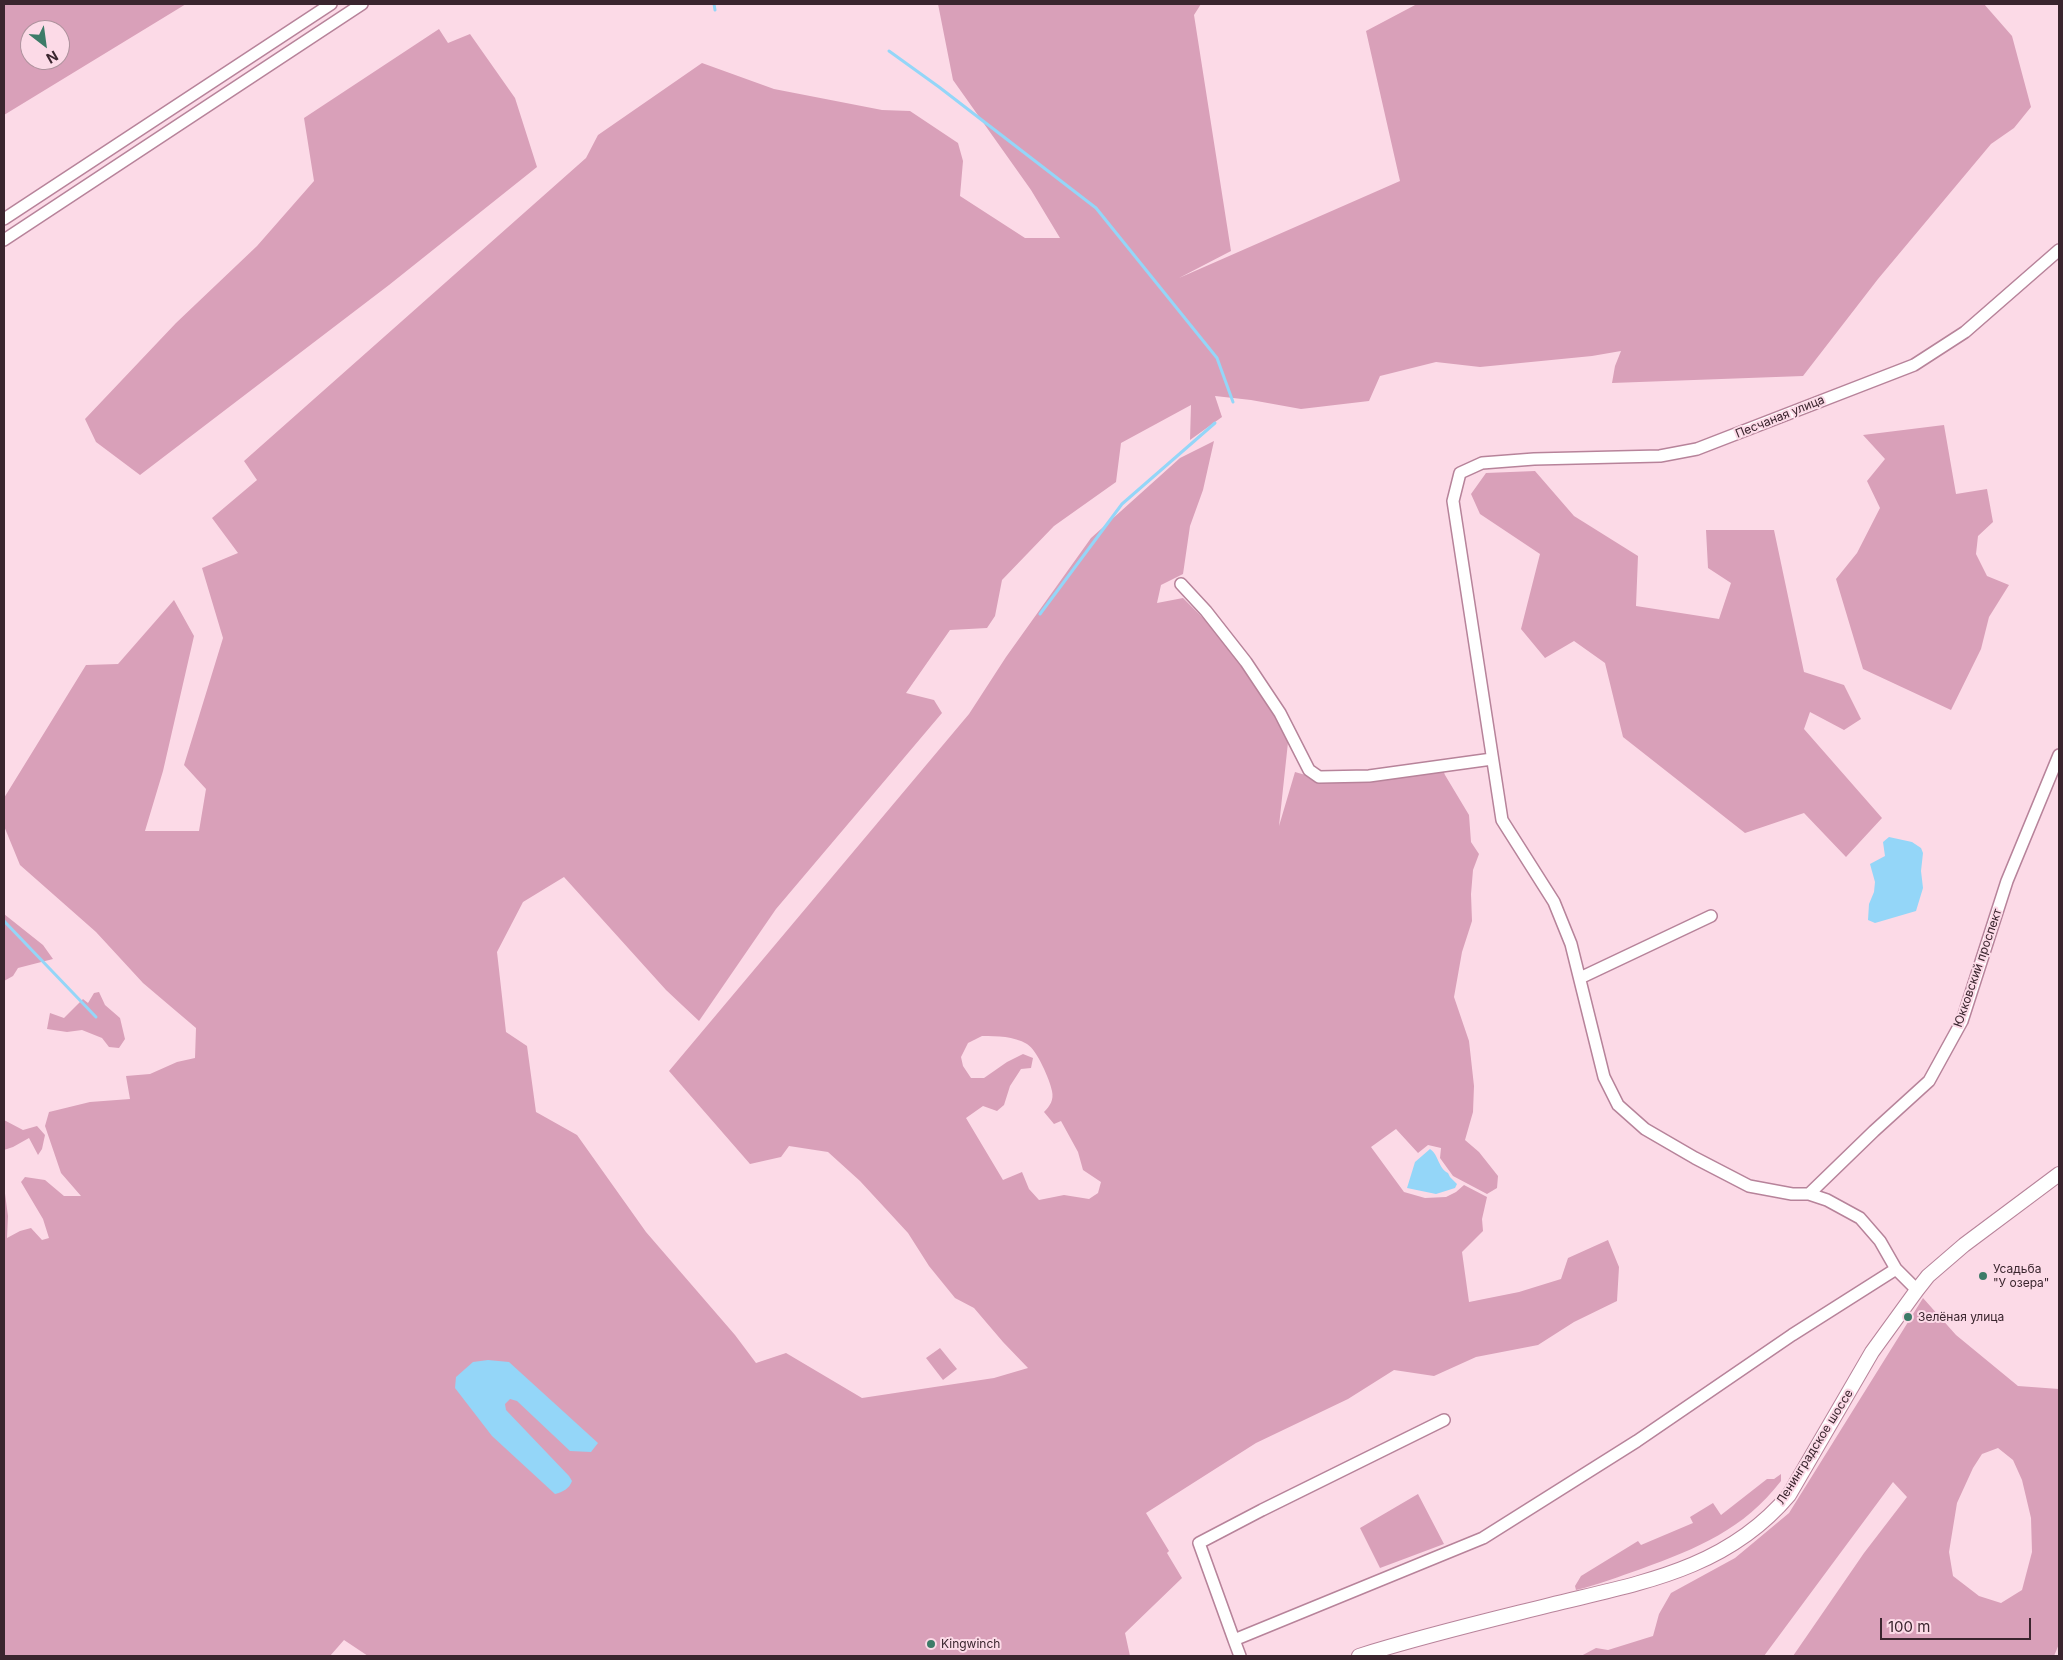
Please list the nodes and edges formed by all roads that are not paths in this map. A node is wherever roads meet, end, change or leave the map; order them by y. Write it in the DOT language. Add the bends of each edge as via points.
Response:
graph roads {
  1 [pos="331,4"];
  2 [pos="362,4"];
  3 [pos="4,219"];
  4 [pos="4,240"];
  5 [pos="2059,250"];
  6 [pos="1181,584"];
  7 [pos="2059,755"];
  8 [pos="1492,759"];
  9 [pos="1711,916"];
  10 [pos="1580,978"];
  11 [pos="2059,1174"];
  12 [pos="1809,1194"];
  13 [pos="1896,1269"];
  14 [pos="1917,1290"];
  15 [pos="1444,1420"];
  16 [pos="1234,1640"];
  17 [pos="1401,1643"];
  18 [pos="1240,1656"];
  19 [pos="1359,1656"];
  20 [pos="1383,1656"];
  1 -- 3 [label="street"];
  2 -- 4 [label="street"];
  5 -- 8 [label="street, Песчаная улица" via="1966,332 1914,365 1697,449 1660,456 1482,463 1460,472 1453,501"];
  6 -- 8 [label="street" via="1246,662 1280,713 1309,770 1319,777 1369,776"];
  7 -- 12 [label="street, Юкковский проспект" via="2007,881 1962,1021 1928,1082"];
  8 -- 10 [label="street" via="1502,820 1554,902 1572,944"];
  9 -- 10 [label="street"];
  10 -- 12 [label="street" via="1604,1077 1618,1105 1645,1129 1749,1186"];
  11 -- 14 [label="main road, Ленинградское шоссе" via="1964,1245 1928,1276"];
  12 -- 13 [label="street" via="1860,1218 1880,1241"];
  13 -- 14 [label="street"];
  13 -- 16 [label="street" via="1792,1335 1637,1441 1483,1538"];
  14 -- 17 [label="main road, Ленинградское шоссе" via="1872,1352 1788,1495 1749,1533 1717,1554 1618,1590"];
  15 -- 16 [label="street" via="1199,1544"];
  16 -- 18 [label="street"];
  17 -- 19 [label="main road, Ленинградское шоссе"];
  17 -- 20 [label="street"];
}
